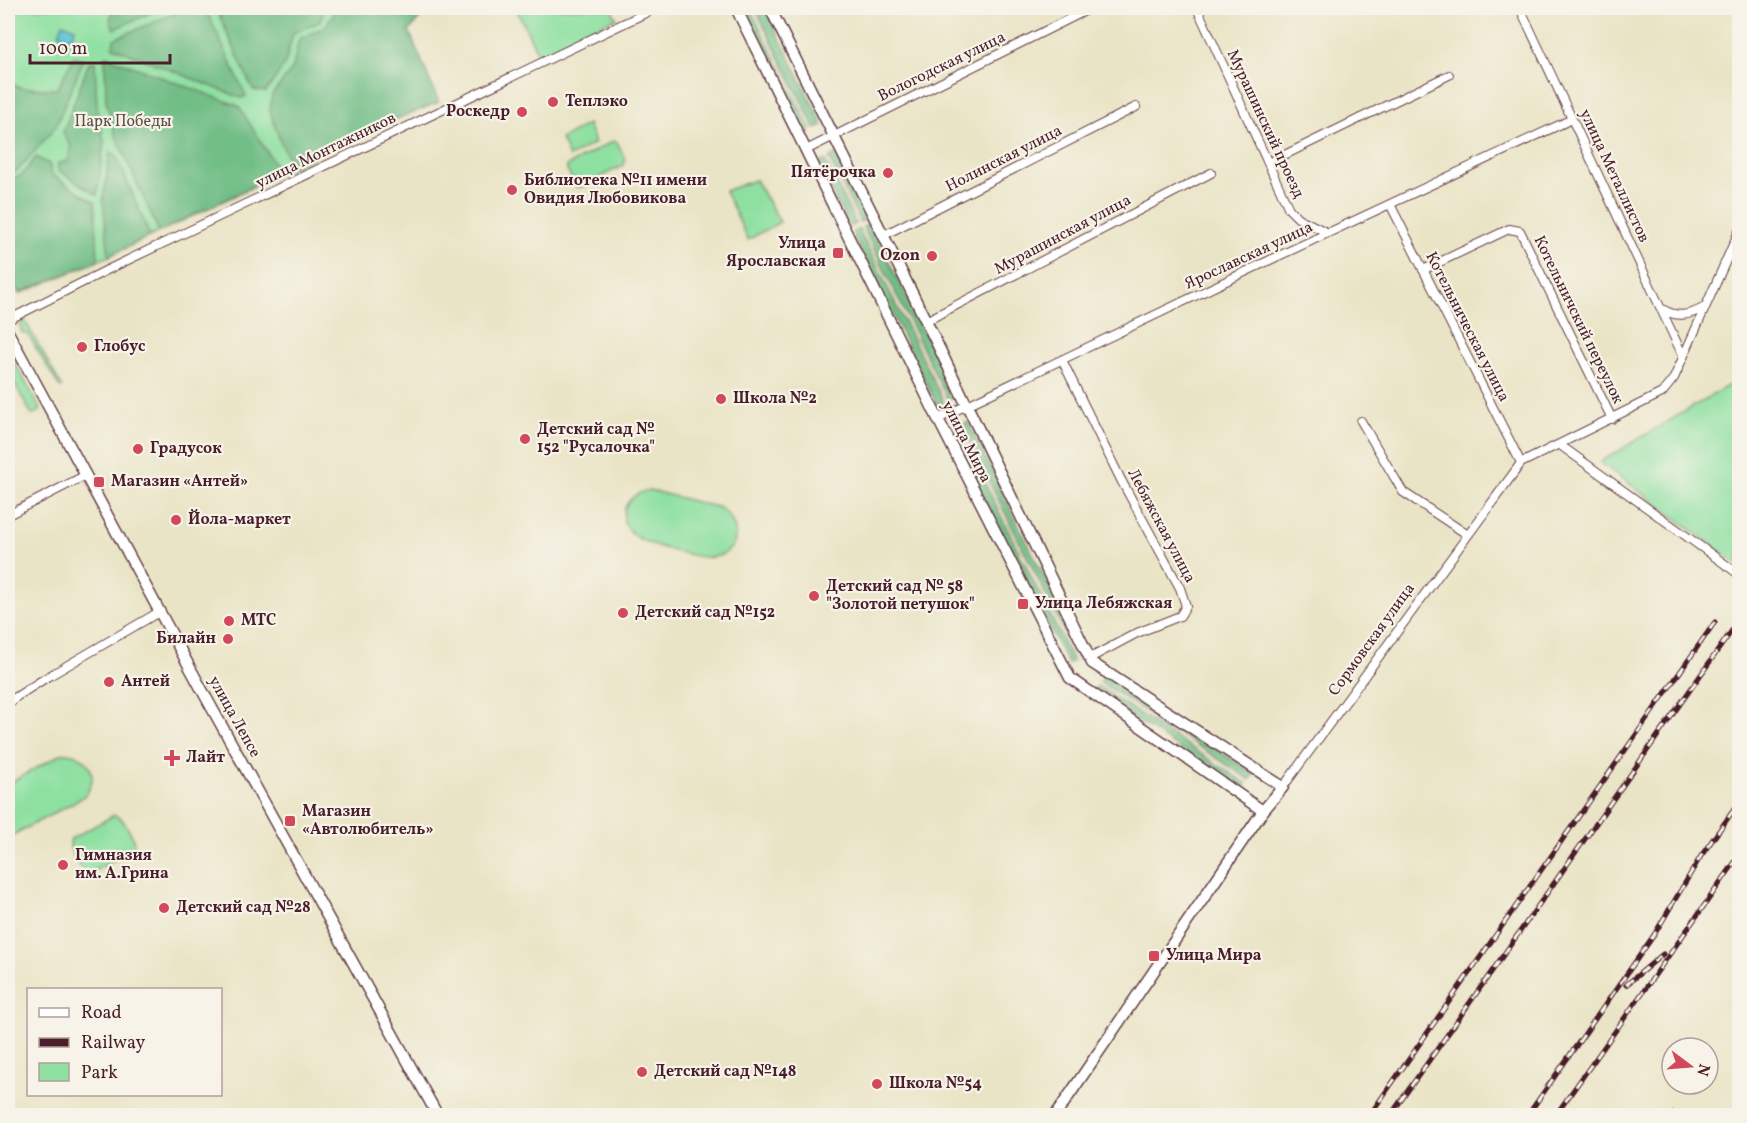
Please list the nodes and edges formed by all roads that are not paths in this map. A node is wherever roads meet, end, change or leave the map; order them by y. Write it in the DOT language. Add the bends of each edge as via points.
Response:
graph roads {
  1 [pos="656,8"];
  2 [pos="736,8"];
  3 [pos="770,8"];
  4 [pos="1091,8"];
  5 [pos="1197,8"];
  6 [pos="1520,8"];
  7 [pos="1449,75"];
  8 [pos="1136,107"];
  9 [pos="1572,119"];
  10 [pos="835,135"];
  11 [pos="806,150"];
  12 [pos="1268,163"];
  13 [pos="1211,173"];
  14 [pos="1390,204"];
  15 [pos="1740,229"];
  16 [pos="1328,233"];
  17 [pos="884,235"];
  18 [pos="1423,270"];
  19 [pos="1705,307"];
  20 [pos="1661,309"];
  21 [pos="8,320"];
  22 [pos="926,321"];
  23 [pos="8,332"];
  24 [pos="1683,356"];
  25 [pos="1062,360"];
  26 [pos="967,405"];
  27 [pos="938,419"];
  28 [pos="1612,419"];
  29 [pos="1361,422"];
  30 [pos="1560,445"];
  31 [pos="1521,463"];
  32 [pos="86,475"];
  33 [pos="8,515"];
  34 [pos="1468,535"];
  35 [pos="1740,575"];
  36 [pos="159,612"];
  37 [pos="1090,658"];
  38 [pos="8,706"];
  39 [pos="1283,787"];
  40 [pos="1263,811"];
  41 [pos="438,1116"];
  42 [pos="1055,1116"];
  1 -- 21 [label="street, улица Монтажников"];
  2 -- 11 [label="street, улица Мира"];
  3 -- 10 [label="street, улица Мира"];
  4 -- 10 [label="street, Вологодская улица"];
  5 -- 12 [label="street, Мурашинский проезд"];
  6 -- 9 [label="street, улица Металлистов"];
  7 -- 12 [label="street"];
  8 -- 17 [label="street, Нолинская улица"];
  9 -- 14 [label="street, Ярославская улица"];
  9 -- 20 [label="street, улица Металлистов"];
  10 -- 11 [label="street, Вологодская улица"];
  10 -- 17 [label="street, улица Мира"];
  11 -- 27 [label="street, улица Мира"];
  12 -- 16 [label="street, Мурашинский проезд" via="1289,209"];
  13 -- 22 [label="street, Мурашинская улица"];
  14 -- 16 [label="street, Ярославская улица"];
  14 -- 18 [label="street, Котельническая улица"];
  15 -- 19 [label="street, Сормовская улица"];
  16 -- 25 [label="street, Ярославская улица"];
  17 -- 22 [label="street, улица Мира"];
  18 -- 28 [label="street, Котельничский переулок" via="1509,229 1520,231"];
  18 -- 31 [label="street, Котельническая улица"];
  19 -- 20 [label="street" via="1684,315"];
  19 -- 24 [label="street, Сормовская улица"];
  20 -- 24 [label="street, улица Металлистов"];
  22 -- 26 [label="street, улица Мира"];
  23 -- 32 [label="street, улица Лепсе"];
  24 -- 28 [label="street, Сормовская улица" via="1674,378 1662,393"];
  25 -- 26 [label="street, Ярославская улица"];
  25 -- 37 [label="street, Лебяжская улица" via="1186,606 1180,616"];
  26 -- 27 [label="street, Ярославская улица"];
  26 -- 37 [label="street, улица Мира"];
  27 -- 40 [label="street, улица Мира" via="1070,678"];
  28 -- 30 [label="street, Сормовская улица"];
  29 -- 34 [label="street" via="1403,492"];
  30 -- 31 [label="street, Сормовская улица"];
  30 -- 35 [label="street"];
  31 -- 34 [label="street, Сормовская улица"];
  32 -- 33 [label="street"];
  32 -- 36 [label="street, улица Лепсе"];
  34 -- 39 [label="street, Сормовская улица"];
  36 -- 38 [label="street" via="44,679"];
  36 -- 41 [label="street, улица Лепсе"];
  37 -- 39 [label="street, улица Мира" via="1092,663"];
  39 -- 40 [label="street, Сормовская улица"];
  40 -- 42 [label="street, Сормовская улица"];
}
